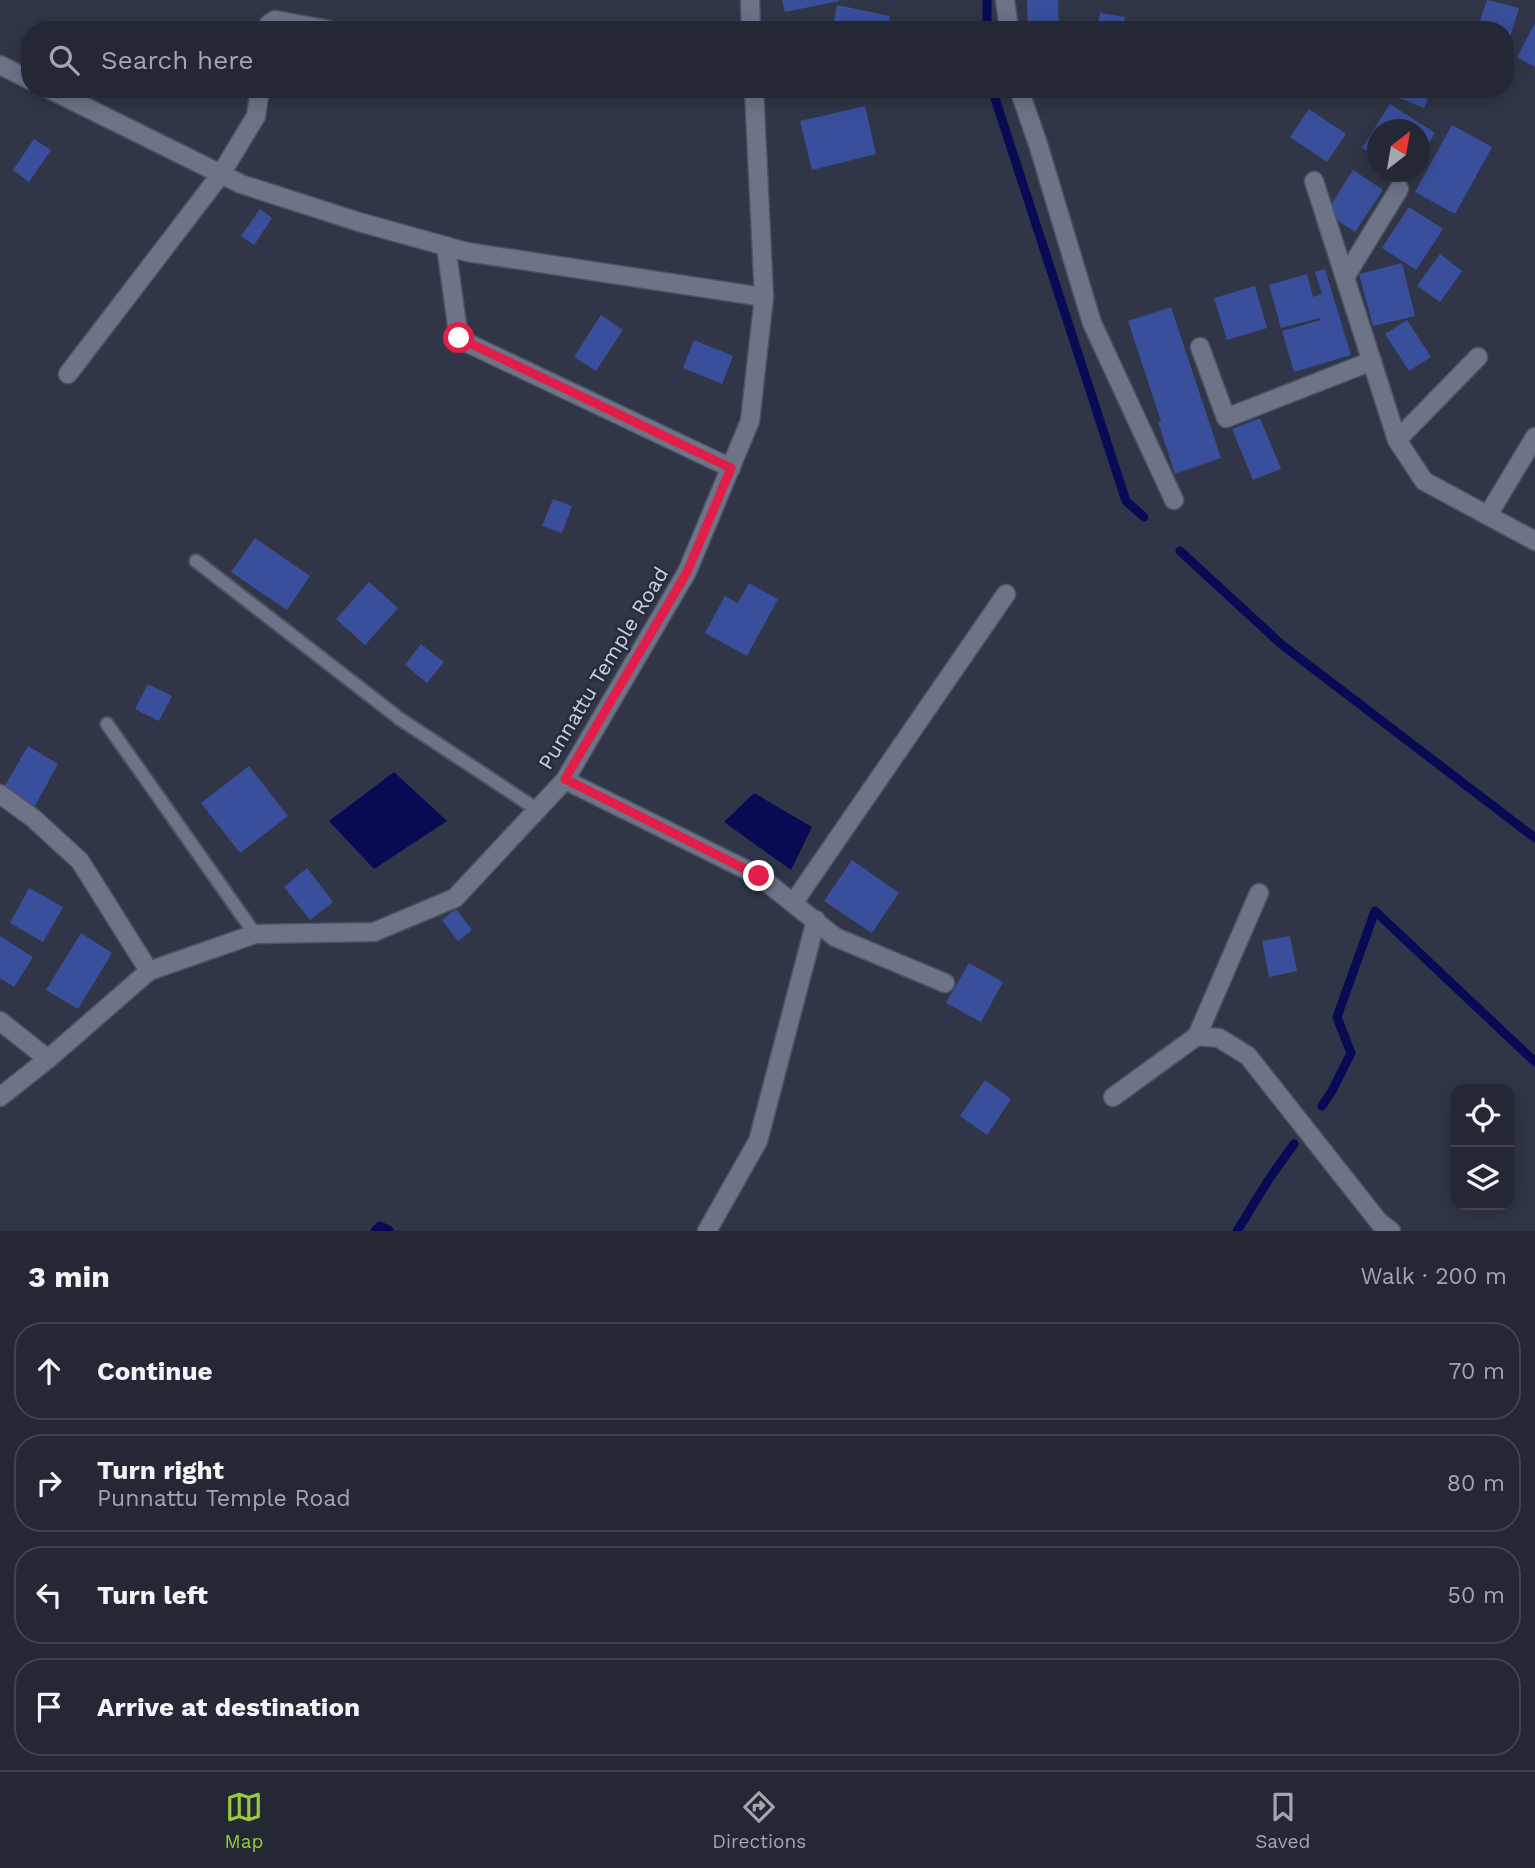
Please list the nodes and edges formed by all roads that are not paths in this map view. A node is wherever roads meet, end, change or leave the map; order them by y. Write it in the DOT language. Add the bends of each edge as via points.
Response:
graph roads {
  1 [pos="751,0"];
  2 [pos="1005,0"];
  3 [pos="751,21"];
  4 [pos="1008,21"];
  5 [pos="0,65"];
  6 [pos="21,76"];
  7 [pos="67,98"];
  8 [pos="259,98"];
  9 [pos="754,98"];
  10 [pos="1022,98"];
  11 [pos="221,174"];
  12 [pos="1314,181"];
  13 [pos="1399,189"];
  14 [pos="446,246"];
  15 [pos="1345,277"];
  16 [pos="764,297"];
  17 [pos="1199,347"];
  18 [pos="1478,357"];
  19 [pos="1372,361"];
  20 [pos="68,374"];
  21 [pos="1535,437"];
  22 [pos="1398,440"];
  23 [pos="731,468"];
  24 [pos="1174,500"];
  25 [pos="1488,515"];
  26 [pos="1535,541"];
  27 [pos="195,561"];
  28 [pos="1006,594"];
  29 [pos="107,724"];
  30 [pos="565,779"];
  31 [pos="0,794"];
  32 [pos="538,810"];
  33 [pos="1259,893"];
  34 [pos="794,902"];
  35 [pos="816,920"];
  36 [pos="256,934"];
  37 [pos="149,971"];
  38 [pos="945,983"];
  39 [pos="0,1021"];
  40 [pos="1197,1035"];
  41 [pos="48,1059"];
  42 [pos="0,1097"];
  43 [pos="1113,1097"];
  44 [pos="1380,1228"];
  45 [pos="707,1231"];
  1 -- 3 [label="street"];
  2 -- 4 [label="street"];
  5 -- 6 [label="street"];
  7 -- 11 [label="street"];
  8 -- 11 [label="street" via="256,116"];
  9 -- 16 [label="street, Punnattu Temple Road"];
  10 -- 24 [label="street" via="1092,323"];
  11 -- 14 [label="street" via="359,222"];
  11 -- 20 [label="street"];
  12 -- 15 [label="street"];
  13 -- 15 [label="street"];
  14 -- 16 [label="street"];
  14 -- 23 [label="street" via="459,338"];
  15 -- 19 [label="street"];
  16 -- 23 [label="street, Punnattu Temple Road" via="750,421"];
  17 -- 19 [label="street" via="1226,418"];
  18 -- 22 [label="street"];
  19 -- 22 [label="street"];
  21 -- 25 [label="street"];
  22 -- 25 [label="street" via="1424,481"];
  23 -- 30 [label="street, Punnattu Temple Road" via="687,572"];
  25 -- 26 [label="street"];
  27 -- 32 [label="lane" via="400,719"];
  28 -- 34 [label="street"];
  29 -- 36 [label="lane"];
  30 -- 32 [label="street, Punnattu Temple Road"];
  30 -- 34 [label="street" via="759,876"];
  31 -- 37 [label="street" via="80,861"];
  32 -- 36 [label="street, Punnattu Temple Road" via="455,898 374,932"];
  33 -- 40 [label="street"];
  34 -- 35 [label="street"];
  35 -- 38 [label="street" via="835,937"];
  35 -- 45 [label="street" via="758,1141"];
  36 -- 37 [label="street, Punnattu Temple Road"];
  37 -- 41 [label="street, Punnattu Temple Road"];
  39 -- 41 [label="street"];
  40 -- 43 [label="street"];
  40 -- 44 [label="street" via="1219,1038 1248,1056"];
  41 -- 42 [label="street, Punnattu Temple Road"];
}
